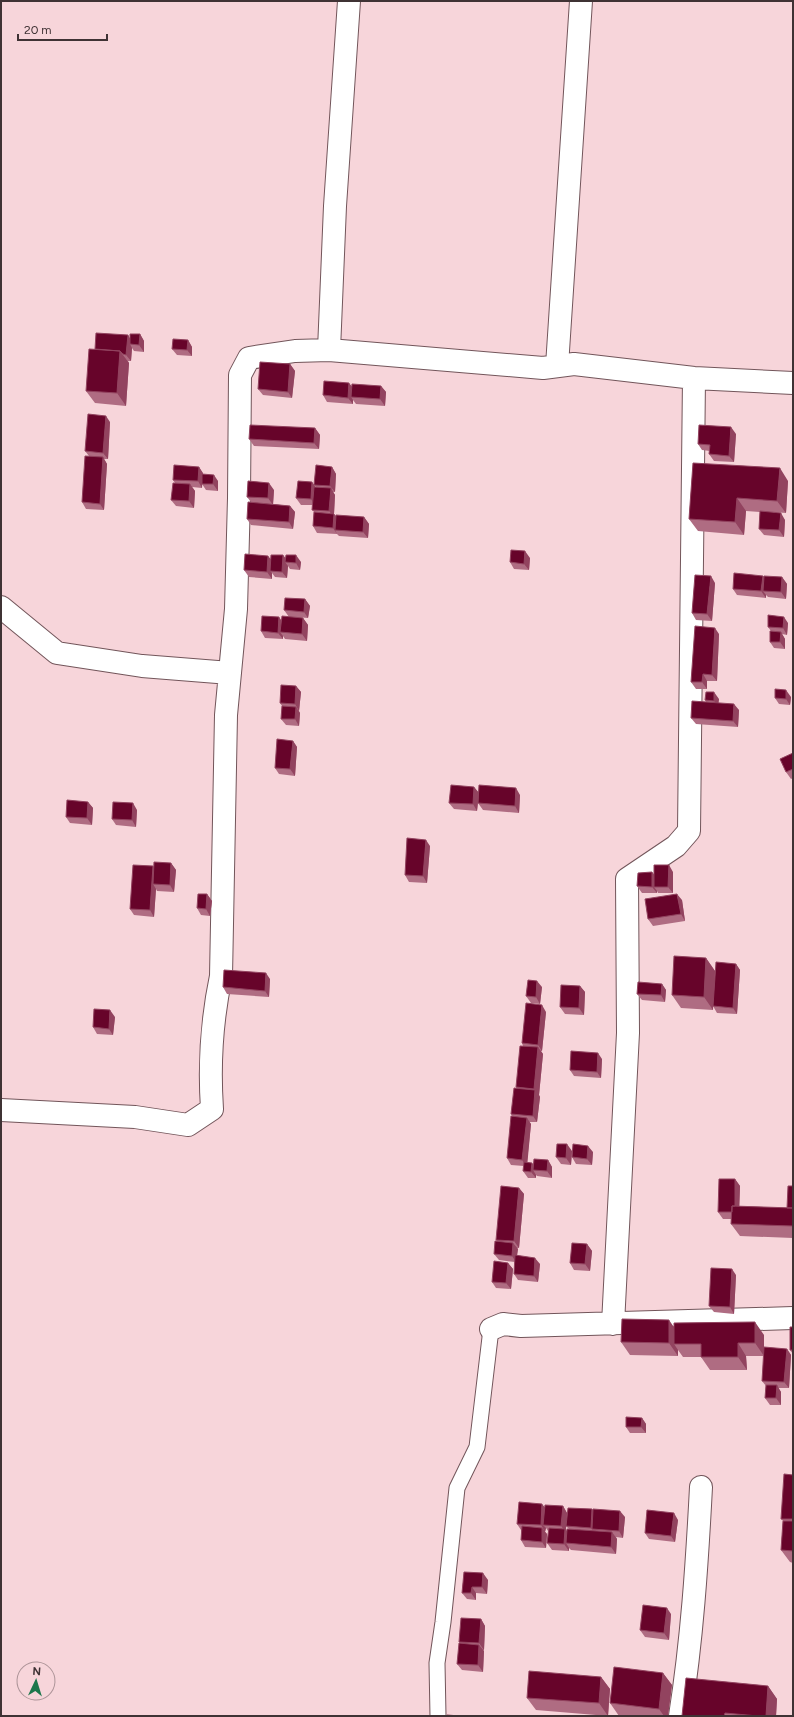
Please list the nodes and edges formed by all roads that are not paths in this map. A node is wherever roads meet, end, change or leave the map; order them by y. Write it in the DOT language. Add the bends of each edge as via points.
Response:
graph roads {
  1 [pos="349,1"];
  2 [pos="581,1"];
  3 [pos="329,350"];
  4 [pos="557,366"];
  5 [pos="694,378"];
  6 [pos="793,383"];
  7 [pos="1,607"];
  8 [pos="230,673"];
  9 [pos="1,1110"];
  10 [pos="793,1318"];
  11 [pos="613,1324"];
  12 [pos="491,1329"];
  13 [pos="701,1487"];
  14 [pos="438,1716"];
  15 [pos="680,1716"];
  1 -- 3 [label="street" via="335,206"];
  2 -- 4 [label="street"];
  3 -- 4 [label="street" via="543,368"];
  3 -- 8 [label="street" via="295,351 249,358 240,375 236,609"];
  4 -- 5 [label="street" via="574,364"];
  5 -- 6 [label="street"];
  5 -- 11 [label="street" via="689,831 676,846 627,879 628,1033"];
  7 -- 8 [label="street" via="57,653 142,666"];
  8 -- 9 [label="street" via="226,715 221,976 214,1008 210,1082 212,1108 188,1125 135,1117"];
  10 -- 11 [label="street"];
  11 -- 12 [label="street" via="503,1324"];
  12 -- 14 [label="lane" via="476,1447 457,1488 437,1663"];
  13 -- 15 [label="street" via="696,1578 687,1675"];
}
